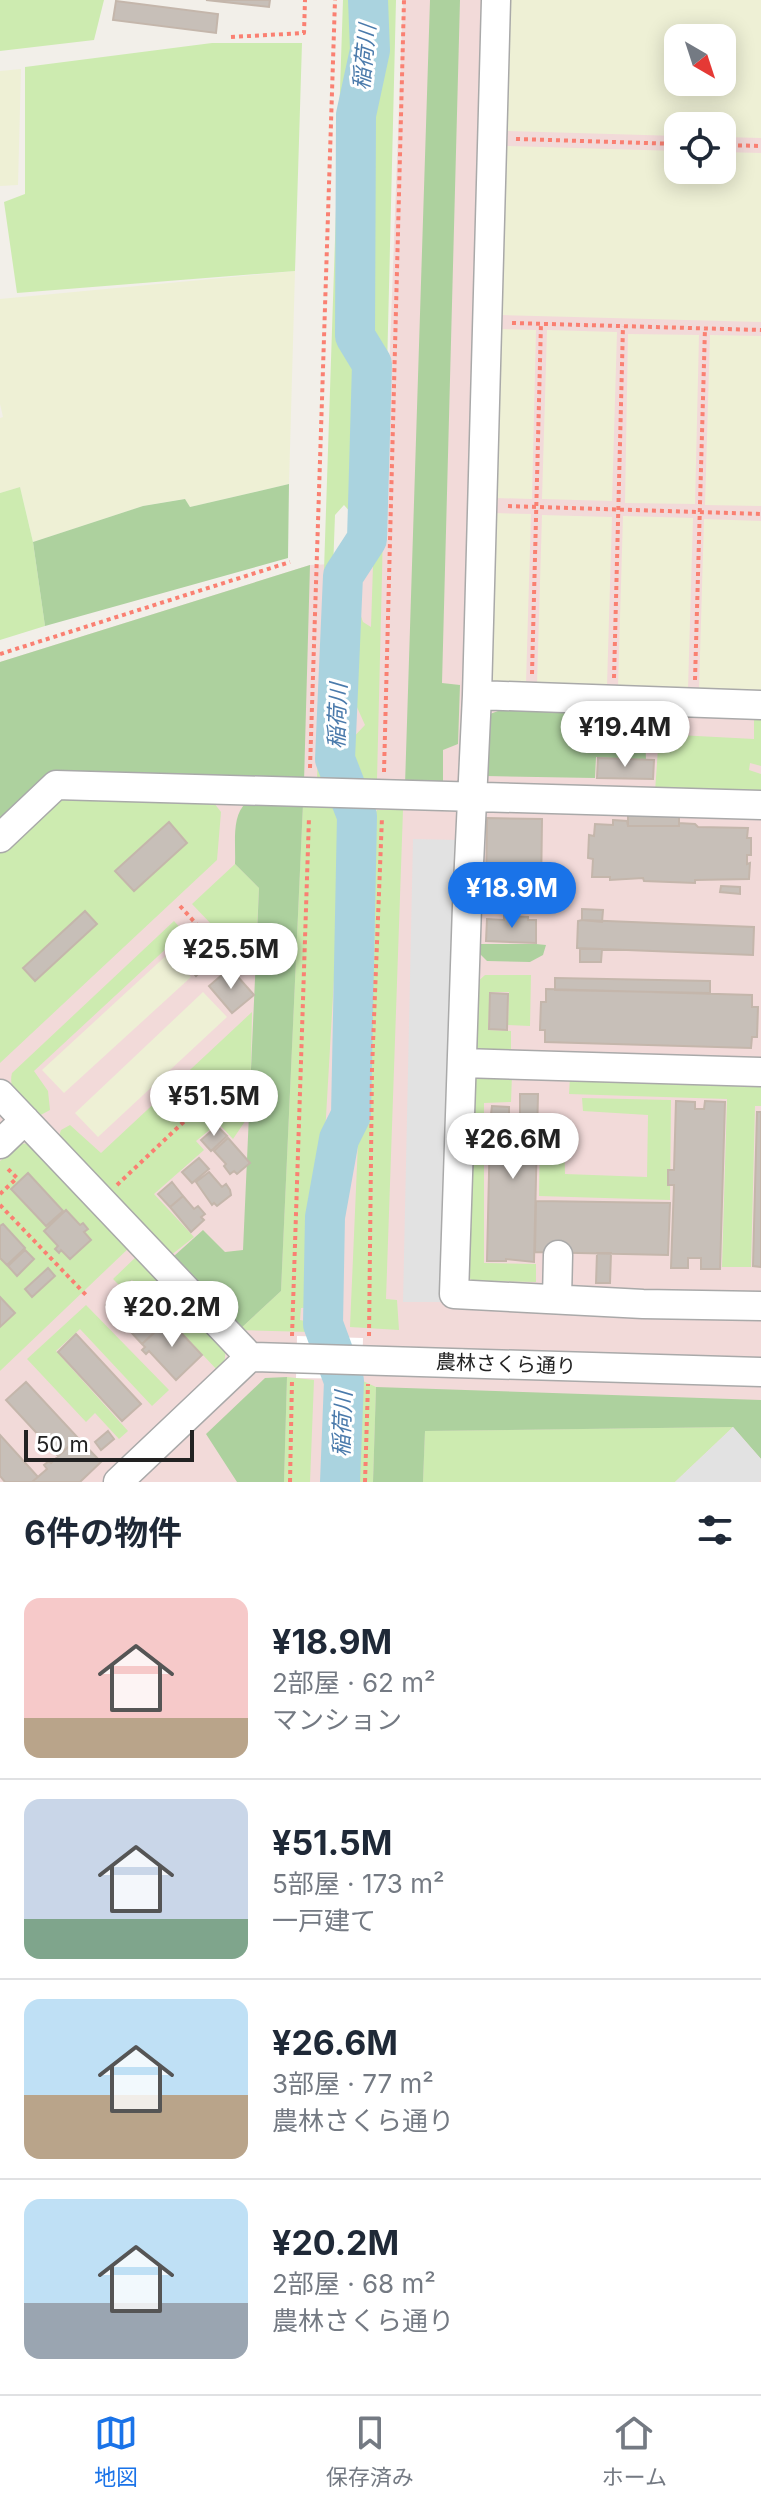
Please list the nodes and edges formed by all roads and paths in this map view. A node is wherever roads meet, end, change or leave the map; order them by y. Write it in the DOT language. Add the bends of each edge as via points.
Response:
graph roads {
  1 [pos="305,0"];
  2 [pos="335,0"];
  3 [pos="404,0"];
  4 [pos="496,0"];
  5 [pos="231,37"];
  6 [pos="492,138"];
  7 [pos="664,144"];
  8 [pos="736,145"];
  9 [pos="761,146"];
  10 [pos="487,322"];
  11 [pos="541,323"];
  12 [pos="623,326"];
  13 [pos="705,328"];
  14 [pos="761,330"];
  15 [pos="482,505"];
  16 [pos="537,507"];
  17 [pos="618,509"];
  18 [pos="700,512"];
  19 [pos="761,514"];
  20 [pos="290,562"];
  21 [pos="0,654"];
  22 [pos="477,695"];
  23 [pos="531,697"];
  24 [pos="614,700"];
  25 [pos="695,703"];
  26 [pos="761,705"];
  27 [pos="312,793"];
  28 [pos="379,795"];
  29 [pos="471,796"];
  30 [pos="761,805"];
  31 [pos="0,838"];
  32 [pos="180,906"];
  33 [pos="220,950"];
  34 [pos="462,1063"];
  35 [pos="761,1072"];
  36 [pos="0,1094"];
  37 [pos="194,1112"];
  38 [pos="25,1120"];
  39 [pos="0,1144"];
  40 [pos="0,1161"];
  41 [pos="0,1194"];
  42 [pos="101,1200"];
  43 [pos="1,1209"];
  44 [pos="558,1255"];
  45 [pos="86,1295"];
  46 [pos="557,1299"];
  47 [pos="761,1306"];
  48 [pos="250,1357"];
  49 [pos="293,1358"];
  50 [pos="367,1360"];
  51 [pos="761,1372"];
  52 [pos="118,1482"];
  53 [pos="290,1482"];
  54 [pos="365,1482"];
  1 -- 5 [label="path" via="304,33"];
  2 -- 27 [label="path"];
  3 -- 28 [label="path"];
  4 -- 6 [label="street"];
  6 -- 7 [label="path"];
  6 -- 10 [label="street"];
  8 -- 9 [label="path"];
  10 -- 11 [label="path"];
  10 -- 15 [label="street"];
  11 -- 12 [label="path"];
  11 -- 16 [label="path"];
  12 -- 13 [label="path"];
  12 -- 17 [label="path"];
  13 -- 14 [label="path"];
  13 -- 18 [label="path"];
  15 -- 16 [label="path"];
  15 -- 22 [label="street"];
  16 -- 17 [label="path"];
  16 -- 23 [label="path"];
  17 -- 18 [label="path"];
  17 -- 24 [label="path"];
  18 -- 19 [label="path"];
  18 -- 25 [label="path"];
  20 -- 21 [label="path"];
  22 -- 23 [label="street"];
  22 -- 29 [label="street"];
  23 -- 24 [label="street"];
  24 -- 25 [label="street"];
  25 -- 26 [label="street"];
  27 -- 28 [label="street"];
  27 -- 31 [label="street" via="56,785"];
  27 -- 49 [label="path"];
  28 -- 29 [label="street"];
  28 -- 50 [label="path"];
  29 -- 30 [label="street"];
  29 -- 34 [label="street"];
  32 -- 33 [label="path"];
  34 -- 35 [label="street"];
  34 -- 46 [label="street" via="454,1294"];
  36 -- 38 [label="street"];
  37 -- 42 [label="path"];
  38 -- 39 [label="street"];
  38 -- 42 [label="street"];
  40 -- 41 [label="path" via="17,1178"];
  42 -- 48 [label="street"];
  43 -- 45 [label="path"];
  44 -- 46 [label="street"];
  46 -- 47 [label="street"];
  48 -- 49 [label="street, 農林さくら通り"];
  48 -- 52 [label="street"];
  49 -- 50 [label="street, 農林さくら通り"];
  49 -- 53 [label="path"];
  50 -- 51 [label="street, 農林さくら通り"];
  50 -- 54 [label="path"];
}
